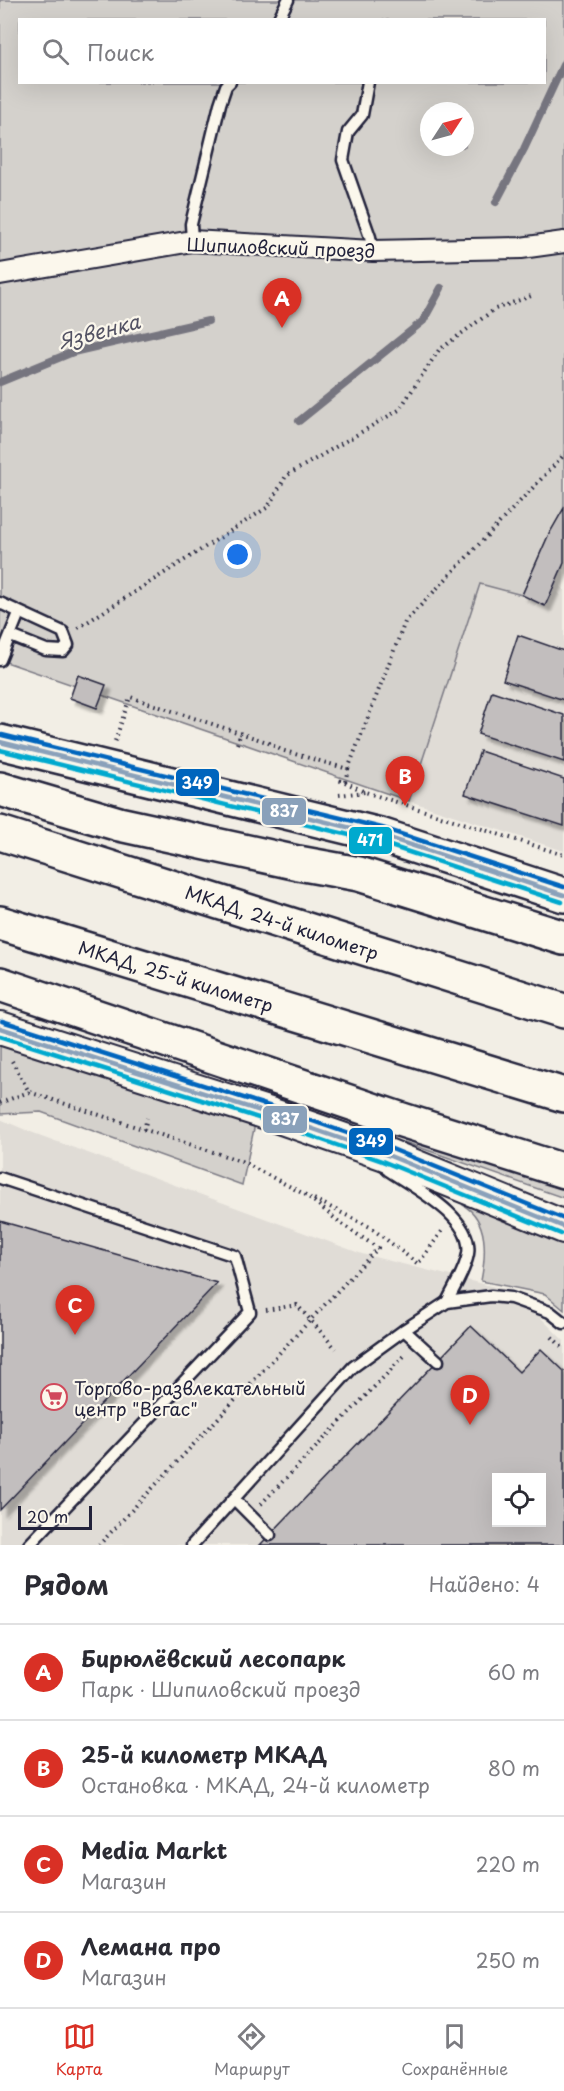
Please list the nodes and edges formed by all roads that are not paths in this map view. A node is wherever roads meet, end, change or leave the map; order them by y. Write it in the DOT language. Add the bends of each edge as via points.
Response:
graph roads {
  1 [pos="288,0"];
  2 [pos="279,18"];
  3 [pos="228,84"];
  4 [pos="368,84"];
  5 [pos="192,241"];
  6 [pos="564,242"];
  7 [pos="373,250"];
  8 [pos="0,274"];
  9 [pos="0,603"];
  10 [pos="19,613"];
  11 [pos="11,636"];
  12 [pos="0,660"];
  13 [pos="0,742"];
  14 [pos="0,789"];
  15 [pos="0,833"];
  16 [pos="564,895"];
  17 [pos="0,923"];
  18 [pos="564,938"];
  19 [pos="0,984"];
  20 [pos="564,1011"];
  21 [pos="0,1028"];
  22 [pos="564,1095"];
  23 [pos="346,1140"];
  24 [pos="564,1171"];
  25 [pos="0,1178"];
  26 [pos="564,1227"];
  27 [pos="447,1302"];
  28 [pos="564,1323"];
  29 [pos="404,1330"];
  30 [pos="438,1361"];
  31 [pos="234,1499"];
  32 [pos="270,1535"];
  33 [pos="29,1545"];
  34 [pos="192,1545"];
  1 -- 2 [label="lane"];
  3 -- 5 [label="lane" via="191,224"];
  4 -- 7 [label="lane" via="362,115 348,132 343,160"];
  5 -- 7 [label="street, Шипиловский проезд"];
  5 -- 8 [label="street, Шипиловский проезд"];
  6 -- 7 [label="street, Шипиловский проезд" via="521,248"];
  9 -- 10 [label="lane"];
  10 -- 11 [label="lane"];
  10 -- 11 [label="lane" via="63,632 68,645 63,651 46,650"];
  11 -- 12 [label="lane"];
  13 -- 16 [label="highway" via="380,835"];
  14 -- 18 [label="highway" via="119,824 359,874"];
  15 -- 20 [label="highway, МКАД, 24-й километр"];
  17 -- 22 [label="highway, МКАД, 25-й километр"];
  19 -- 24 [label="highway"];
  21 -- 23 [label="main road"];
  23 -- 26 [label="main road"];
  23 -- 27 [label="lane" via="432,1199 464,1229 468,1253"];
  25 -- 33 [label="lane" via="235,1256 250,1312"];
  27 -- 28 [label="lane" via="491,1296 511,1298 550,1312"];
  27 -- 29 [label="lane"];
  29 -- 30 [label="lane"];
  29 -- 31 [label="lane" via="353,1367"];
  31 -- 32 [label="lane"];
  31 -- 34 [label="lane"];
}
